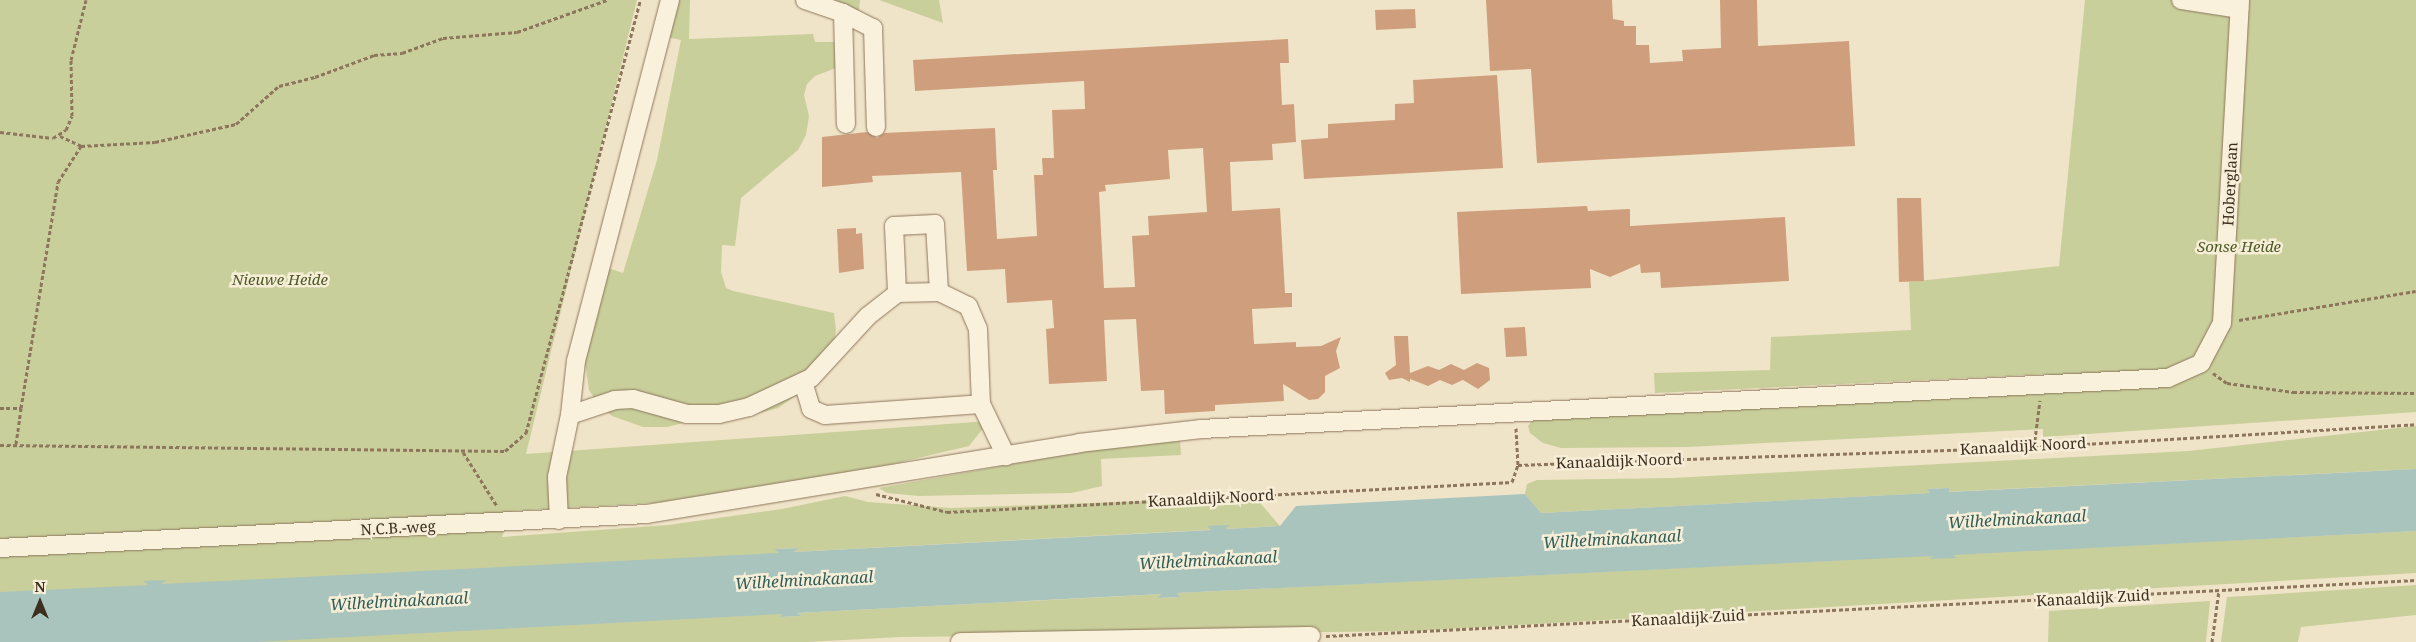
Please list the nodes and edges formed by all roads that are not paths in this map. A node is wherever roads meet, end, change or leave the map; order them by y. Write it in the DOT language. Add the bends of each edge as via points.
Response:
graph roads {
  1 [pos="670,0"];
  2 [pos="805,0"];
  3 [pos="2181,0"];
  4 [pos="2240,4"];
  5 [pos="843,13"];
  6 [pos="846,124"];
  7 [pos="876,127"];
  8 [pos="939,292"];
  9 [pos="897,293"];
  10 [pos="803,382"];
  11 [pos="981,404"];
  12 [pos="570,415"];
  13 [pos="1006,456"];
  14 [pos="560,520"];
  15 [pos="0,548"];
  16 [pos="1311,636"];
  17 [pos="980,641"];
  18 [pos="960,642"];
  1 -- 12 [label="street" via="576,361"];
  2 -- 5 [label="street"];
  3 -- 4 [label="street"];
  4 -- 13 [label="street, Hoberglaan" via="2222,323 2201,363 2168,378 1201,429"];
  5 -- 6 [label="street"];
  5 -- 7 [label="street" via="873,28"];
  8 -- 9 [label="street"];
  8 -- 9 [label="street" via="935,224 894,226"];
  8 -- 11 [label="street" via="968,306 978,329"];
  9 -- 10 [label="street" via="868,316 811,378"];
  10 -- 11 [label="street" via="811,409 825,415"];
  10 -- 12 [label="street" via="749,407 719,414 687,414 633,398 615,400"];
  11 -- 13 [label="street"];
  12 -- 14 [label="street" via="557,477"];
  13 -- 14 [label="street, N.C.B.-weg" via="647,514"];
  14 -- 15 [label="street, N.C.B.-weg"];
  16 -- 17 [label="street"];
  17 -- 18 [label="street"];
}
